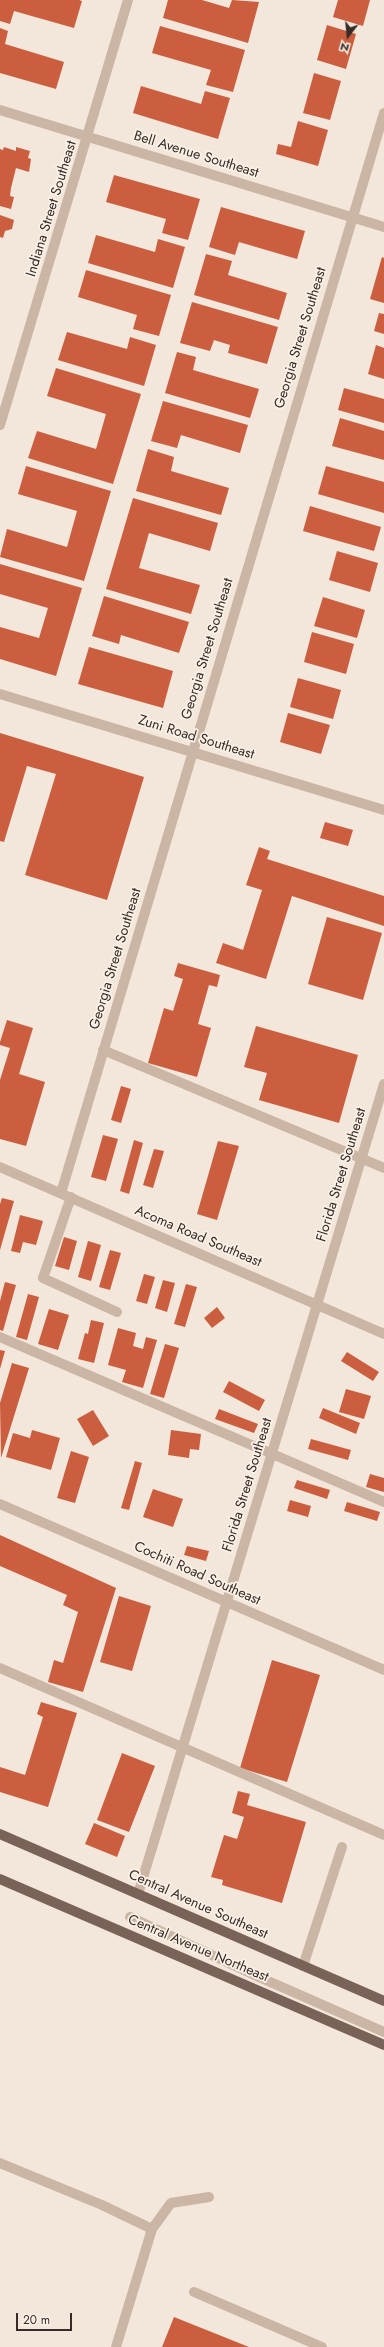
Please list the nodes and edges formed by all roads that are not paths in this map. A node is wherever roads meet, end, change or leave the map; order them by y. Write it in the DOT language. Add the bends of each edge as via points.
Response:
graph roads {
  1 [pos="128,0"];
  2 [pos="0,110"];
  3 [pos="384,113"];
  4 [pos="88,137"];
  5 [pos="352,218"];
  6 [pos="384,227"];
  7 [pos="0,426"];
  8 [pos="0,694"];
  9 [pos="192,752"];
  10 [pos="384,810"];
  11 [pos="103,1050"];
  12 [pos="384,1084"];
  13 [pos="361,1158"];
  14 [pos="0,1168"];
  15 [pos="384,1168"];
  16 [pos="61,1193"];
  17 [pos="71,1197"];
  18 [pos="317,1304"];
  19 [pos="117,1312"];
  20 [pos="384,1334"];
  21 [pos="0,1337"];
  22 [pos="272,1453"];
  23 [pos="384,1502"];
  24 [pos="0,1504"];
  25 [pos="227,1602"];
  26 [pos="0,1668"];
  27 [pos="384,1670"];
  28 [pos="183,1746"];
  29 [pos="0,1834"];
  30 [pos="384,1835"];
  31 [pos="342,1846"];
  32 [pos="0,1879"];
  33 [pos="138,1894"];
  34 [pos="130,1917"];
  35 [pos="303,1966"];
  36 [pos="384,2001"];
  37 [pos="384,2032"];
  38 [pos="384,2045"];
  39 [pos="0,2163"];
  40 [pos="209,2197"];
  41 [pos="152,2229"];
  42 [pos="194,2292"];
  43 [pos="116,2347"];
  44 [pos="322,2347"];
  1 -- 4 [label="street, Indiana Street Southeast"];
  2 -- 4 [label="street, Bell Avenue Southeast"];
  3 -- 5 [label="street, Georgia Street Southeast"];
  4 -- 5 [label="street, Bell Avenue Southeast"];
  4 -- 7 [label="street, Indiana Street Southeast"];
  5 -- 6 [label="street, Bell Avenue Southeast"];
  5 -- 9 [label="street, Georgia Street Southeast"];
  8 -- 9 [label="street, Zuni Road Southeast"];
  9 -- 10 [label="street, Zuni Road Southeast"];
  9 -- 11 [label="street, Georgia Street Southeast"];
  11 -- 13 [label="street"];
  11 -- 16 [label="street, Georgia Street Southeast"];
  12 -- 13 [label="street, Florida Street Southeast"];
  13 -- 15 [label="street"];
  13 -- 18 [label="street, Florida Street Southeast"];
  14 -- 16 [label="street, Acoma Road Southeast"];
  16 -- 17 [label="street, Acoma Road Southeast"];
  17 -- 18 [label="street, Acoma Road Southeast"];
  17 -- 19 [label="street" via="43,1278"];
  18 -- 20 [label="street, Acoma Road Southeast"];
  18 -- 22 [label="street, Florida Street Southeast"];
  21 -- 22 [label="street"];
  22 -- 23 [label="street"];
  22 -- 25 [label="street, Florida Street Southeast"];
  24 -- 25 [label="street, Cochiti Road Southeast"];
  25 -- 27 [label="street, Cochiti Road Southeast"];
  25 -- 28 [label="street, Florida Street Southeast"];
  26 -- 28 [label="street"];
  28 -- 30 [label="street"];
  28 -- 33 [label="street, Florida Street Southeast"];
  29 -- 33 [label="main road, Central Avenue Southeast"];
  31 -- 35 [label="street"];
  32 -- 38 [label="main road, Central Avenue Northeast"];
  33 -- 35 [label="main road, Central Avenue Southeast"];
  34 -- 37 [label="street, Central Avenue Northeast"];
  35 -- 36 [label="main road, Central Avenue Southeast"];
  39 -- 41 [label="street" via="102,2205"];
  40 -- 41 [label="street" via="171,2203"];
  41 -- 43 [label="street"];
  42 -- 44 [label="street"];
}
